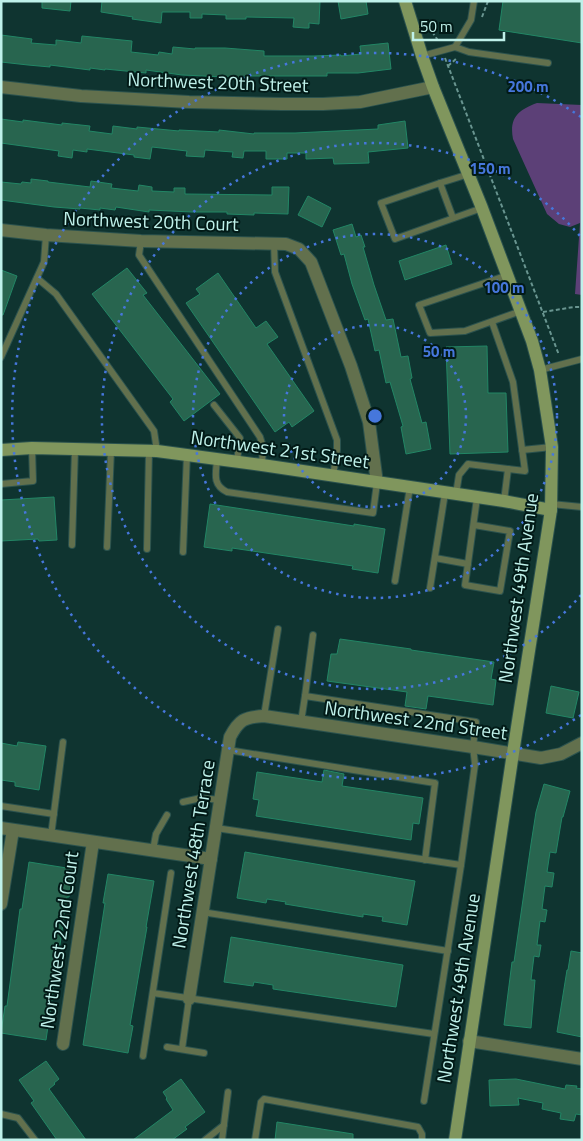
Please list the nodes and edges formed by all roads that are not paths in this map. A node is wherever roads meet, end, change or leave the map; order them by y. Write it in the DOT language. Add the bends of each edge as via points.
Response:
graph roads {
  1 [pos="405,1"];
  2 [pos="474,1"];
  3 [pos="455,47"];
  4 [pos="422,56"];
  5 [pos="548,63"];
  6 [pos="1,87"];
  7 [pos="433,87"];
  8 [pos="469,174"];
  9 [pos="440,183"];
  10 [pos="482,208"];
  11 [pos="453,218"];
  12 [pos="1,230"];
  13 [pos="46,235"];
  14 [pos="141,241"];
  15 [pos="274,244"];
  16 [pos="508,275"];
  17 [pos="37,278"];
  18 [pos="521,311"];
  19 [pos="492,322"];
  20 [pos="1,357"];
  21 [pos="582,359"];
  22 [pos="540,370"];
  23 [pos="214,405"];
  24 [pos="552,447"];
  25 [pos="32,448"];
  26 [pos="75,449"];
  27 [pos="1,450"];
  28 [pos="111,450"];
  29 [pos="522,450"];
  30 [pos="153,451"];
  31 [pos="187,454"];
  32 [pos="217,460"];
  33 [pos="236,461"];
  34 [pos="262,465"];
  35 [pos="508,469"];
  36 [pos="333,476"];
  37 [pos="377,483"];
  38 [pos="1,484"];
  39 [pos="410,488"];
  40 [pos="451,493"];
  41 [pos="477,498"];
  42 [pos="504,502"];
  43 [pos="551,507"];
  44 [pos="582,507"];
  45 [pos="474,525"];
  46 [pos="72,546"];
  47 [pos="107,547"];
  48 [pos="147,549"];
  49 [pos="183,552"];
  50 [pos="435,558"];
  51 [pos="468,564"];
  52 [pos="395,581"];
  53 [pos="430,588"];
  54 [pos="278,629"];
  55 [pos="313,635"];
  56 [pos="305,696"];
  57 [pos="264,716"];
  58 [pos="243,720"];
  59 [pos="301,722"];
  60 [pos="63,742"];
  61 [pos="582,743"];
  62 [pos="473,747"];
  63 [pos="228,750"];
  64 [pos="513,753"];
  65 [pos="220,800"];
  66 [pos="183,802"];
  67 [pos="1,806"];
  68 [pos="54,814"];
  69 [pos="167,816"];
  70 [pos="216,828"];
  71 [pos="7,829"];
  72 [pos="51,836"];
  73 [pos="93,842"];
  74 [pos="153,850"];
  75 [pos="210,859"];
  76 [pos="425,860"];
  77 [pos="461,865"];
  78 [pos="171,873"];
  79 [pos="1,904"];
  80 [pos="202,912"];
  81 [pos="448,951"];
  82 [pos="153,994"];
  83 [pos="189,999"];
  84 [pos="434,1034"];
  85 [pos="469,1041"];
  86 [pos="63,1044"];
  87 [pos="167,1047"];
  88 [pos="182,1049"];
  89 [pos="204,1053"];
  90 [pos="143,1056"];
  91 [pos="582,1059"];
  92 [pos="228,1092"];
  93 [pos="424,1101"];
  94 [pos="1,1114"];
  95 [pos="224,1125"];
  96 [pos="35,1140"];
  97 [pos="206,1140"];
  98 [pos="222,1140"];
  99 [pos="255,1140"];
  100 [pos="422,1140"];
  101 [pos="455,1140"];
  1 -- 4 [label="street, Northwest 49th Avenue"];
  2 -- 3 [label="lane" via="471,20"];
  3 -- 4 [label="lane"];
  3 -- 5 [label="lane" via="469,52"];
  4 -- 7 [label="street, Northwest 49th Avenue"];
  6 -- 7 [label="street, Northwest 20th Street" via="91,97 290,104 360,102"];
  7 -- 8 [label="street, Northwest 49th Avenue"];
  8 -- 9 [label="lane"];
  8 -- 10 [label="street, Northwest 49th Avenue"];
  9 -- 11 [label="lane"];
  9 -- 11 [label="lane" via="382,204 395,239"];
  10 -- 11 [label="lane"];
  10 -- 16 [label="street, Northwest 49th Avenue"];
  12 -- 13 [label="street, Northwest 20th Court"];
  13 -- 14 [label="street, Northwest 20th Court"];
  13 -- 17 [label="lane" via="44,262"];
  14 -- 15 [label="street, Northwest 20th Court"];
  14 -- 34 [label="lane" via="139,255 260,438 264,447"];
  15 -- 36 [label="lane" via="275,272 336,440"];
  15 -- 37 [label="street, Northwest 20th Court" via="299,249 311,262 369,422"];
  16 -- 18 [label="street, Northwest 49th Avenue"];
  16 -- 19 [label="lane" via="419,305 430,333 465,331"];
  17 -- 20 [label="lane"];
  17 -- 30 [label="lane" via="56,294 154,431"];
  18 -- 19 [label="lane"];
  18 -- 22 [label="street, Northwest 49th Avenue"];
  19 -- 29 [label="lane" via="513,382"];
  21 -- 22 [label="lane"];
  22 -- 24 [label="street, Northwest 49th Avenue"];
  23 -- 33 [label="lane" via="240,438"];
  24 -- 29 [label="lane"];
  24 -- 43 [label="street, Northwest 49th Avenue"];
  25 -- 26 [label="street, Northwest 21st Street"];
  25 -- 27 [label="street, Northwest 21st Street"];
  25 -- 38 [label="lane" via="33,482"];
  26 -- 28 [label="street, Northwest 21st Street"];
  26 -- 46 [label="lane"];
  28 -- 30 [label="street, Northwest 21st Street"];
  28 -- 47 [label="lane"];
  29 -- 35 [label="lane" via="525,471"];
  30 -- 31 [label="street, Northwest 21st Street"];
  30 -- 48 [label="lane"];
  31 -- 32 [label="street, Northwest 21st Street"];
  31 -- 49 [label="lane"];
  32 -- 33 [label="street, Northwest 21st Street"];
  32 -- 37 [label="lane" via="218,486 227,492 373,513"];
  33 -- 34 [label="street, Northwest 21st Street"];
  34 -- 36 [label="street, Northwest 21st Street"];
  35 -- 40 [label="lane" via="468,464"];
  35 -- 42 [label="lane"];
  36 -- 37 [label="street, Northwest 21st Street"];
  37 -- 39 [label="street, Northwest 21st Street"];
  39 -- 40 [label="street, Northwest 21st Street"];
  39 -- 52 [label="lane"];
  40 -- 41 [label="street, Northwest 21st Street"];
  40 -- 50 [label="lane"];
  41 -- 42 [label="street, Northwest 21st Street"];
  41 -- 45 [label="lane"];
  42 -- 43 [label="street, Northwest 21st Street"];
  43 -- 44 [label="lane"];
  43 -- 64 [label="street, Northwest 49th Avenue"];
  45 -- 51 [label="lane"];
  45 -- 51 [label="lane" via="510,531 500,591 465,585"];
  50 -- 51 [label="lane"];
  50 -- 53 [label="lane"];
  54 -- 57 [label="lane"];
  55 -- 56 [label="lane"];
  56 -- 59 [label="lane"];
  56 -- 62 [label="lane" via="476,722"];
  57 -- 58 [label="street, Northwest 22nd Street"];
  57 -- 59 [label="street, Northwest 22nd Street"];
  58 -- 63 [label="street, Northwest 48th Terrace" via="230,737"];
  59 -- 62 [label="street, Northwest 22nd Street"];
  60 -- 68 [label="lane"];
  61 -- 64 [label="street, Northwest 22nd Street" via="561,754 541,758"];
  62 -- 64 [label="street, Northwest 22nd Street"];
  62 -- 77 [label="lane" via="475,764"];
  63 -- 65 [label="street, Northwest 48th Terrace"];
  63 -- 76 [label="lane" via="435,783"];
  64 -- 85 [label="street, Northwest 49th Avenue"];
  65 -- 66 [label="lane" via="201,798"];
  65 -- 70 [label="street, Northwest 48th Terrace"];
  67 -- 68 [label="lane"];
  68 -- 72 [label="lane"];
  69 -- 74 [label="lane" via="156,834"];
  70 -- 75 [label="street, Northwest 48th Terrace"];
  70 -- 76 [label="lane"];
  71 -- 72 [label="street, Northwest 22nd Court"];
  71 -- 79 [label="street, Northwest 22nd Court"];
  72 -- 73 [label="street, Northwest 22nd Court"];
  73 -- 74 [label="street, Northwest 22nd Court"];
  73 -- 86 [label="street, Northwest 22nd Court"];
  74 -- 75 [label="street, Northwest 22nd Court"];
  75 -- 80 [label="street, Northwest 48th Terrace"];
  76 -- 77 [label="lane"];
  77 -- 81 [label="lane"];
  78 -- 82 [label="lane"];
  80 -- 81 [label="lane"];
  80 -- 83 [label="street, Northwest 48th Terrace"];
  81 -- 84 [label="lane"];
  82 -- 83 [label="lane"];
  82 -- 90 [label="lane"];
  83 -- 84 [label="lane"];
  83 -- 88 [label="lane"];
  84 -- 93 [label="lane"];
  85 -- 91 [label="street"];
  85 -- 101 [label="street, Northwest 49th Avenue"];
  87 -- 88 [label="lane"];
  88 -- 89 [label="lane"];
  92 -- 95 [label="lane"];
  94 -- 96 [label="lane" via="18,1118"];
  95 -- 97 [label="lane"];
  95 -- 98 [label="lane"];
  99 -- 100 [label="lane" via="264,1099 418,1126"];
}
